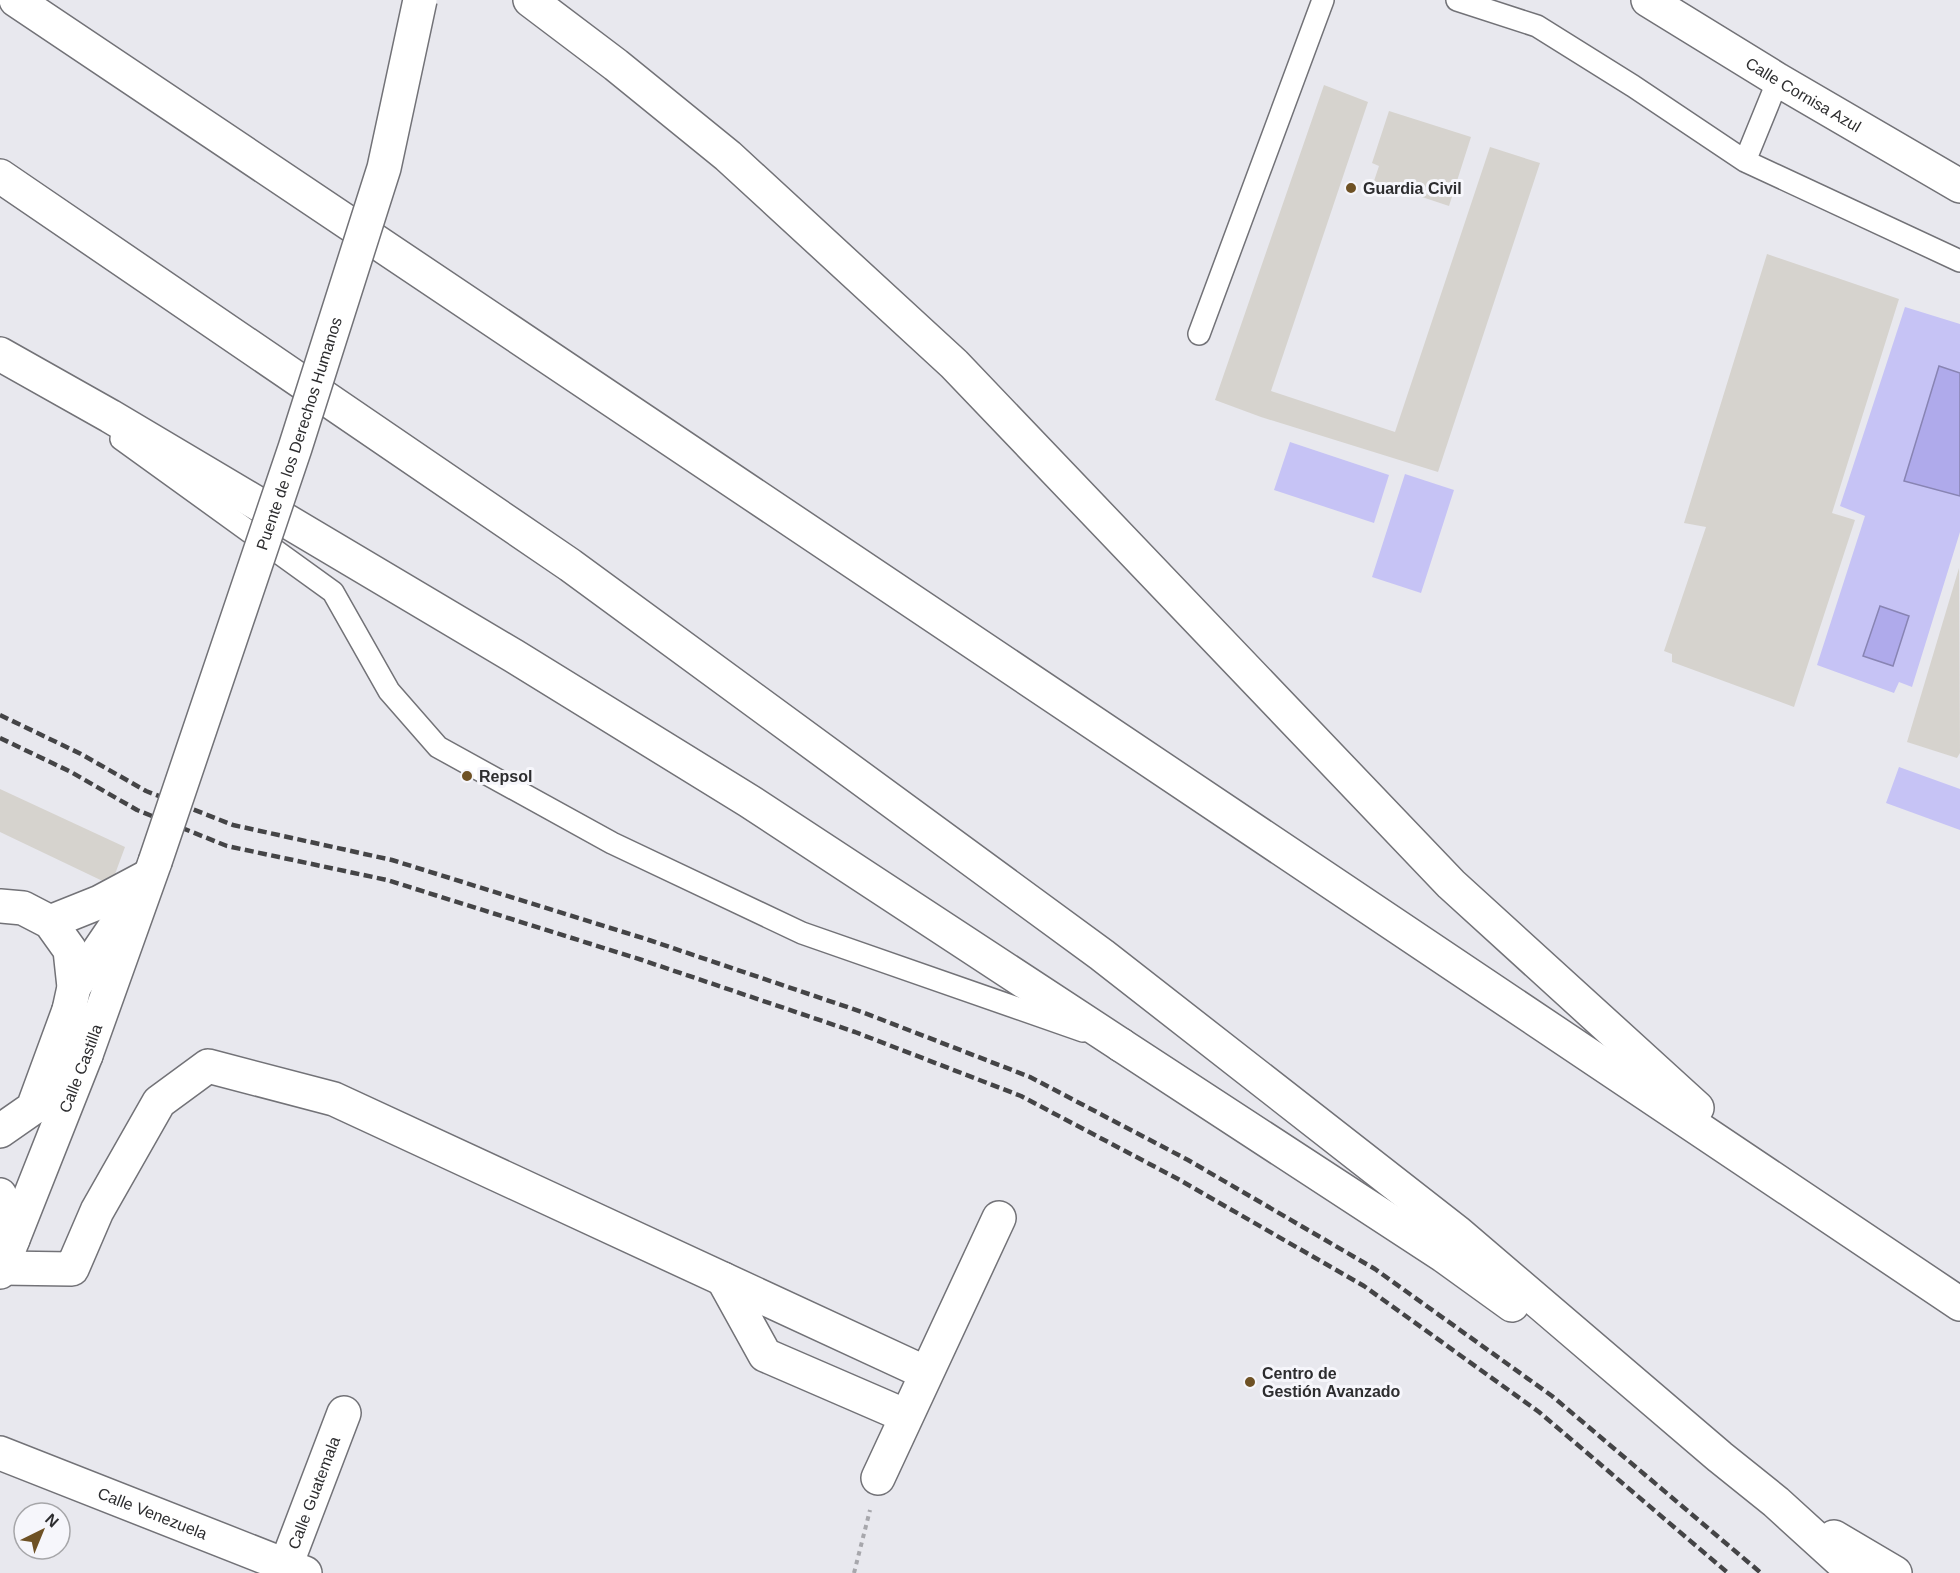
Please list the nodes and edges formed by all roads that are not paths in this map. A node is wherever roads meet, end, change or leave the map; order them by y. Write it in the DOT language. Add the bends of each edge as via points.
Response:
graph roads {
  1 [pos="16,0"];
  2 [pos="420,0"];
  3 [pos="530,0"];
  4 [pos="1323,0"];
  5 [pos="1457,0"];
  6 [pos="1648,0"];
  7 [pos="1778,80"];
  8 [pos="1745,161"];
  9 [pos="0,176"];
  10 [pos="1960,186"];
  11 [pos="1960,261"];
  12 [pos="1199,334"];
  13 [pos="13,362"];
  14 [pos="152,869"];
  15 [pos="18,906"];
  16 [pos="71,999"];
  17 [pos="1121,1045"];
  18 [pos="86,1055"];
  19 [pos="0,1131"];
  20 [pos="1788,1190"];
  21 [pos="0,1195"];
  22 [pos="999,1218"];
  23 [pos="5,1260"];
  24 [pos="723,1279"];
  25 [pos="1960,1304"];
  26 [pos="926,1373"];
  27 [pos="344,1413"];
  28 [pos="906,1416"];
  29 [pos="1709,1448"];
  30 [pos="0,1453"];
  31 [pos="878,1478"];
  32 [pos="1776,1502"];
  33 [pos="292,1571"];
  34 [pos="1854,1573"];
  35 [pos="1895,1573"];
  1 -- 20 [label="main road"];
  2 -- 14 [label="main road, Puente de los Derechos Humanos, bridge" via="380,180 295,448"];
  3 -- 20 [label="main road" via="728,156 954,364 1451,884"];
  4 -- 12 [label="lane"];
  5 -- 8 [label="lane" via="1537,26"];
  6 -- 7 [label="main road, Calle Cornisa Azul"];
  7 -- 8 [label="lane"];
  7 -- 10 [label="main road, Calle Cornisa Azul"];
  8 -- 11 [label="lane"];
  9 -- 29 [label="main road" via="570,566 1102,955 1458,1233"];
  13 -- 17 [label="main road" via="514,656 749,801"];
  13 -- 17 [label="lane" via="333,592 389,691 438,747 612,843 802,933"];
  14 -- 15 [label="main road" via="100,902"];
  14 -- 16 [label="main road"];
  14 -- 18 [label="main road, Calle Castilla"];
  15 -- 16 [label="main road" via="70,950"];
  16 -- 18 [label="main road"];
  16 -- 19 [label="main road" via="33,1108"];
  17 -- 29 [label="main road" via="1444,1256"];
  18 -- 23 [label="main road, Calle Castilla"];
  20 -- 25 [label="main road"];
  21 -- 23 [label="main road"];
  22 -- 26 [label="main road"];
  23 -- 24 [label="main road" via="72,1269 97,1211 159,1102 208,1066 334,1098"];
  24 -- 26 [label="main road"];
  24 -- 28 [label="main road" via="765,1355"];
  26 -- 28 [label="main road"];
  27 -- 33 [label="main road, Calle Guatemala"];
  28 -- 31 [label="main road"];
  29 -- 32 [label="main road"];
  30 -- 33 [label="main road, Calle Venezuela"];
  32 -- 34 [label="main road"];
  32 -- 35 [label="main road"];
}
